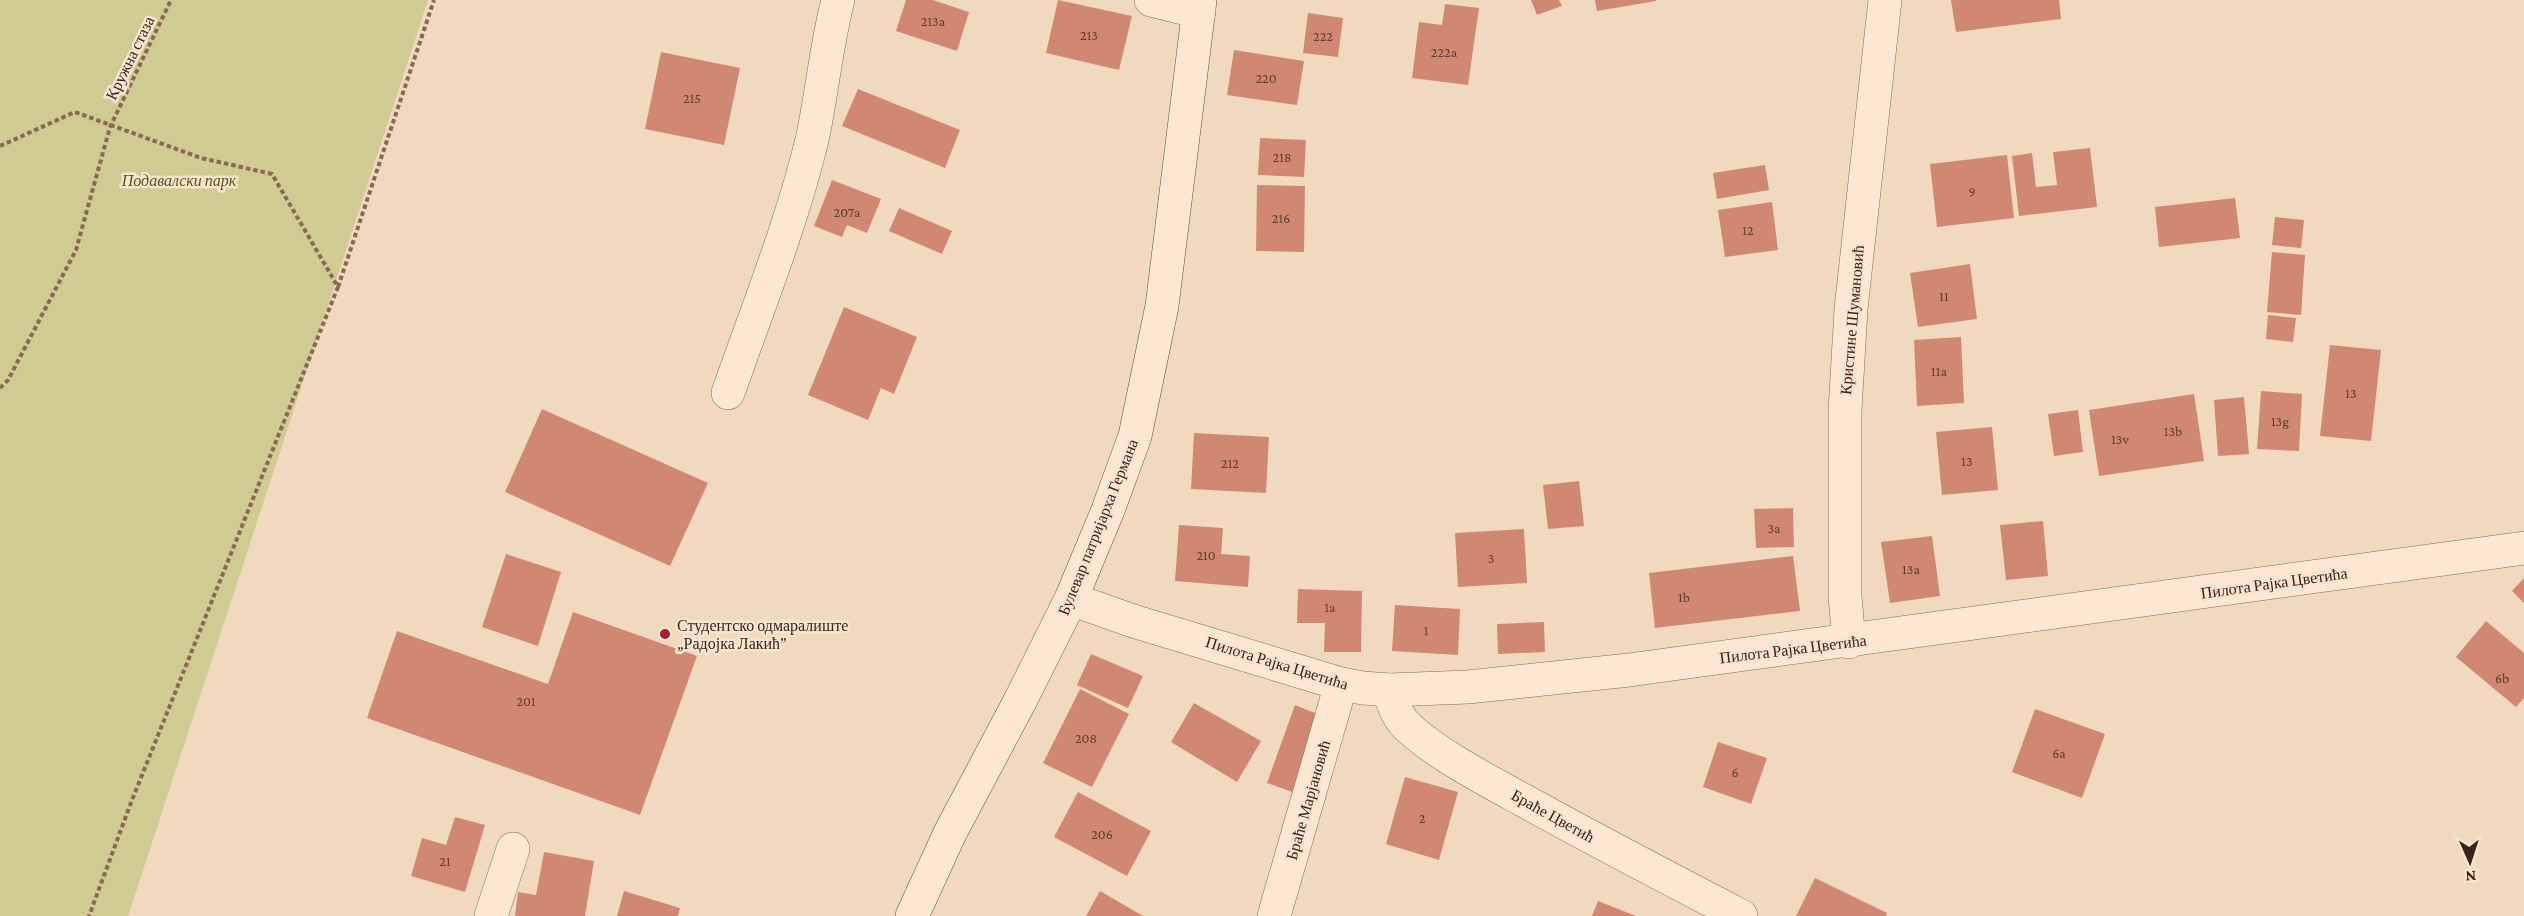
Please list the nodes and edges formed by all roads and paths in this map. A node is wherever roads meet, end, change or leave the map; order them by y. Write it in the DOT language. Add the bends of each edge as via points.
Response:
graph roads {
  1 [pos="171,0"];
  2 [pos="434,0"];
  3 [pos="838,0"];
  4 [pos="1150,0"];
  5 [pos="1886,0"];
  6 [pos="1200,6"];
  7 [pos="110,127"];
  8 [pos="0,146"];
  9 [pos="338,287"];
  10 [pos="0,388"];
  11 [pos="728,393"];
  12 [pos="2524,548"];
  13 [pos="1071,599"];
  14 [pos="1849,642"];
  15 [pos="1341,684"];
  16 [pos="1389,690"];
  17 [pos="513,849"];
  18 [pos="89,916"];
  19 [pos="491,916"];
  20 [pos="912,916"];
  21 [pos="1274,916"];
  22 [pos="1741,916"];
  1 -- 7 [label="path, Кружна стаза"];
  2 -- 9 [label="path"];
  3 -- 11 [label="street" via="812,139"];
  4 -- 6 [label="street"];
  5 -- 14 [label="street, Кристине Шумановић" via="1851,309 1845,411 1845,596"];
  6 -- 13 [label="street, Булевар патријарха Германа" via="1153,356 1135,436"];
  7 -- 8 [label="path" via="75,112"];
  7 -- 9 [label="path" via="201,158 272,174"];
  7 -- 10 [label="path, Кружна стаза" via="76,250 8,380"];
  9 -- 18 [label="path"];
  12 -- 14 [label="street, Пилота Рајка Цветића"];
  13 -- 15 [label="street, Пилота Рајка Цветића"];
  13 -- 20 [label="street, Булевар патријарха Германа" via="950,833"];
  14 -- 16 [label="street, Пилота Рајка Цветића" via="1529,682"];
  15 -- 16 [label="street, Пилота Рајка Цветића"];
  15 -- 21 [label="street, Браће Марјановић"];
  16 -- 22 [label="street, Браће Цветић" via="1403,722 1440,750 1545,812"];
  17 -- 19 [label="street"];
}
